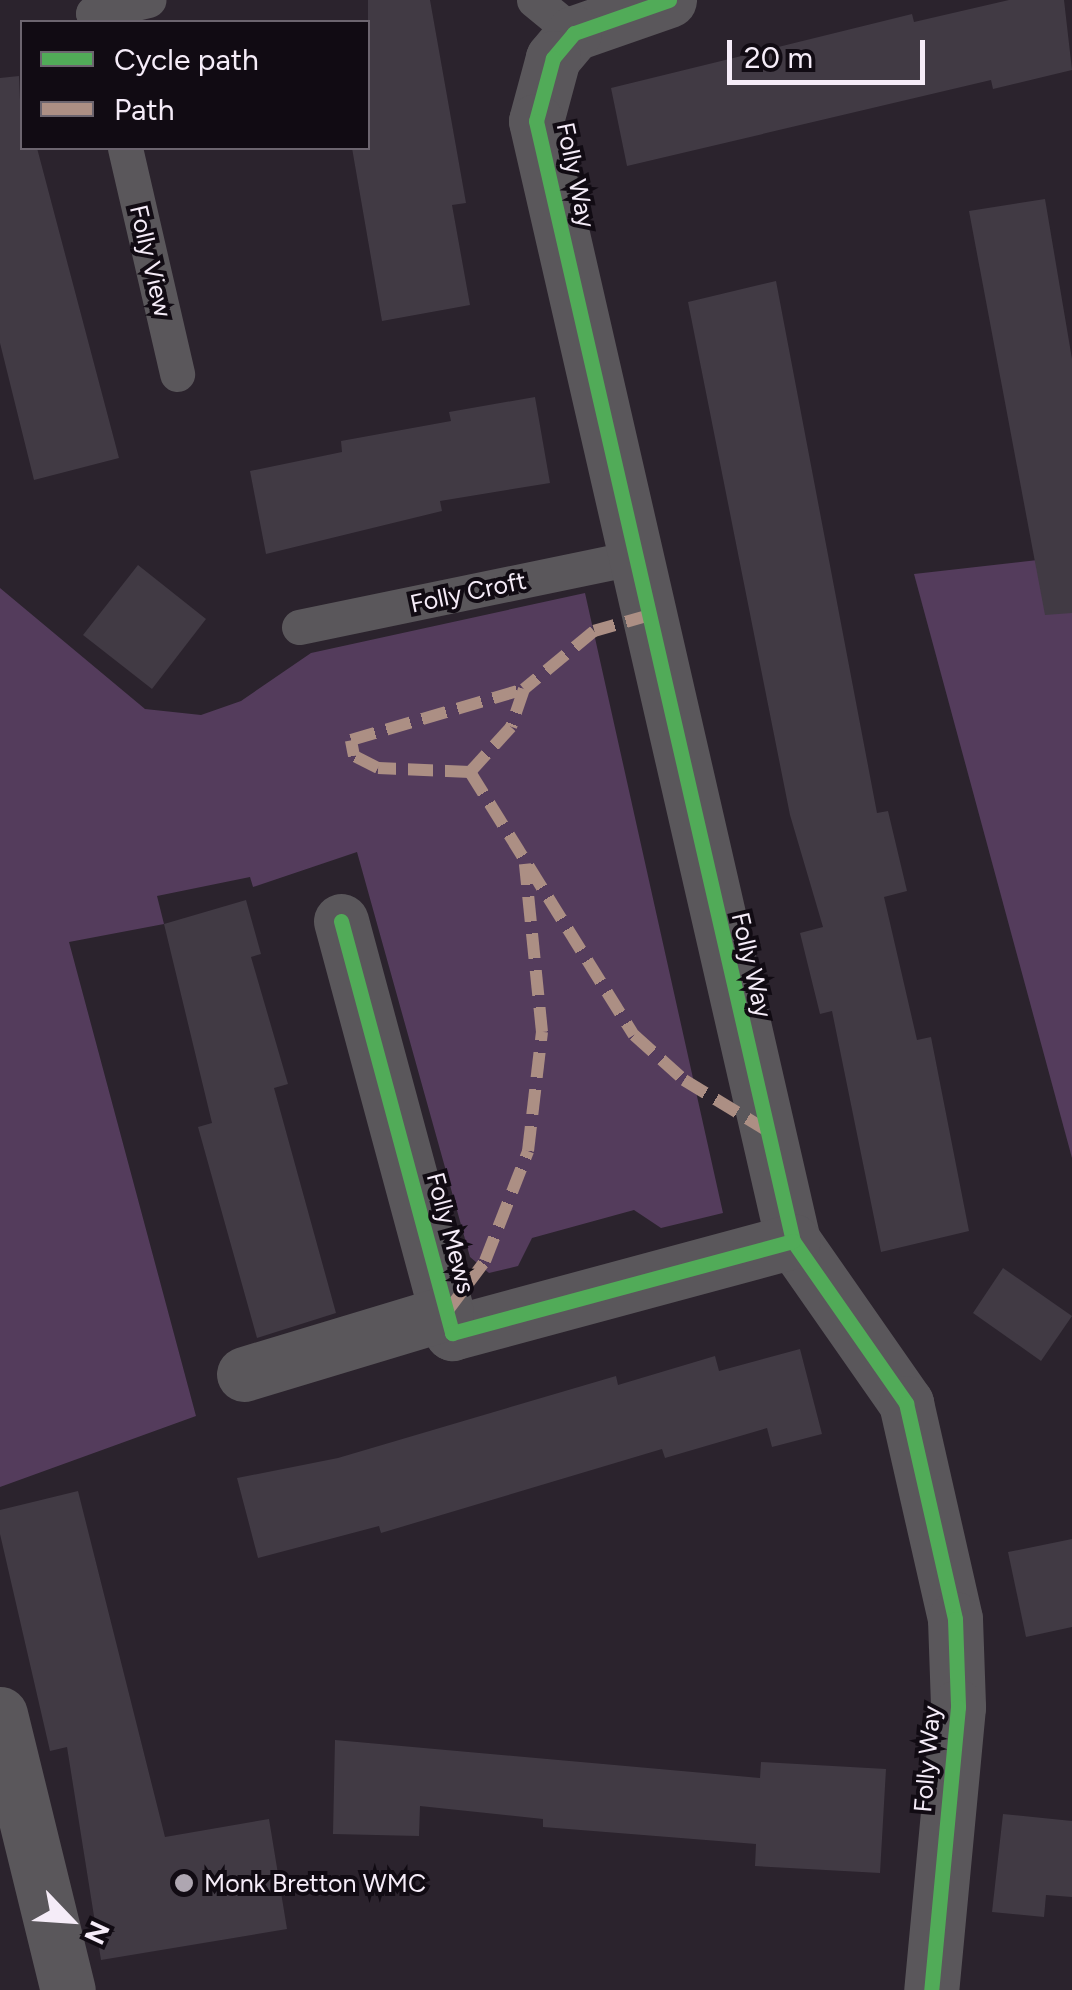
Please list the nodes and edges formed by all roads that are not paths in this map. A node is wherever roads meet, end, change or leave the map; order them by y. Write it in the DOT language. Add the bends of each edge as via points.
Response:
graph roads {
  1 [pos="148,0"];
  2 [pos="669,0"];
  3 [pos="554,17"];
  4 [pos="96,20"];
  5 [pos="125,150"];
  6 [pos="177,374"];
  7 [pos="638,557"];
  8 [pos="299,627"];
  9 [pos="341,921"];
  10 [pos="793,1240"];
  11 [pos="446,1313"];
  12 [pos="244,1374"];
  13 [pos="0,1714"];
  14 [pos="68,1990"];
  15 [pos="931,1990"];
  1 -- 4 [label="lane" via="94,13"];
  2 -- 3 [label="street, Folly Way"];
  3 -- 7 [label="street, Folly Way" via="553,58 536,121"];
  5 -- 6 [label="lane, Folly View"];
  7 -- 8 [label="lane, Folly Croft"];
  7 -- 10 [label="street, Folly Way"];
  9 -- 11 [label="street, Folly Mews"];
  10 -- 11 [label="street, Folly Mews" via="452,1333"];
  10 -- 15 [label="street, Folly Way" via="906,1403 955,1619 958,1706"];
  11 -- 12 [label="street, Folly Mews"];
  13 -- 14 [label="street"];
}
